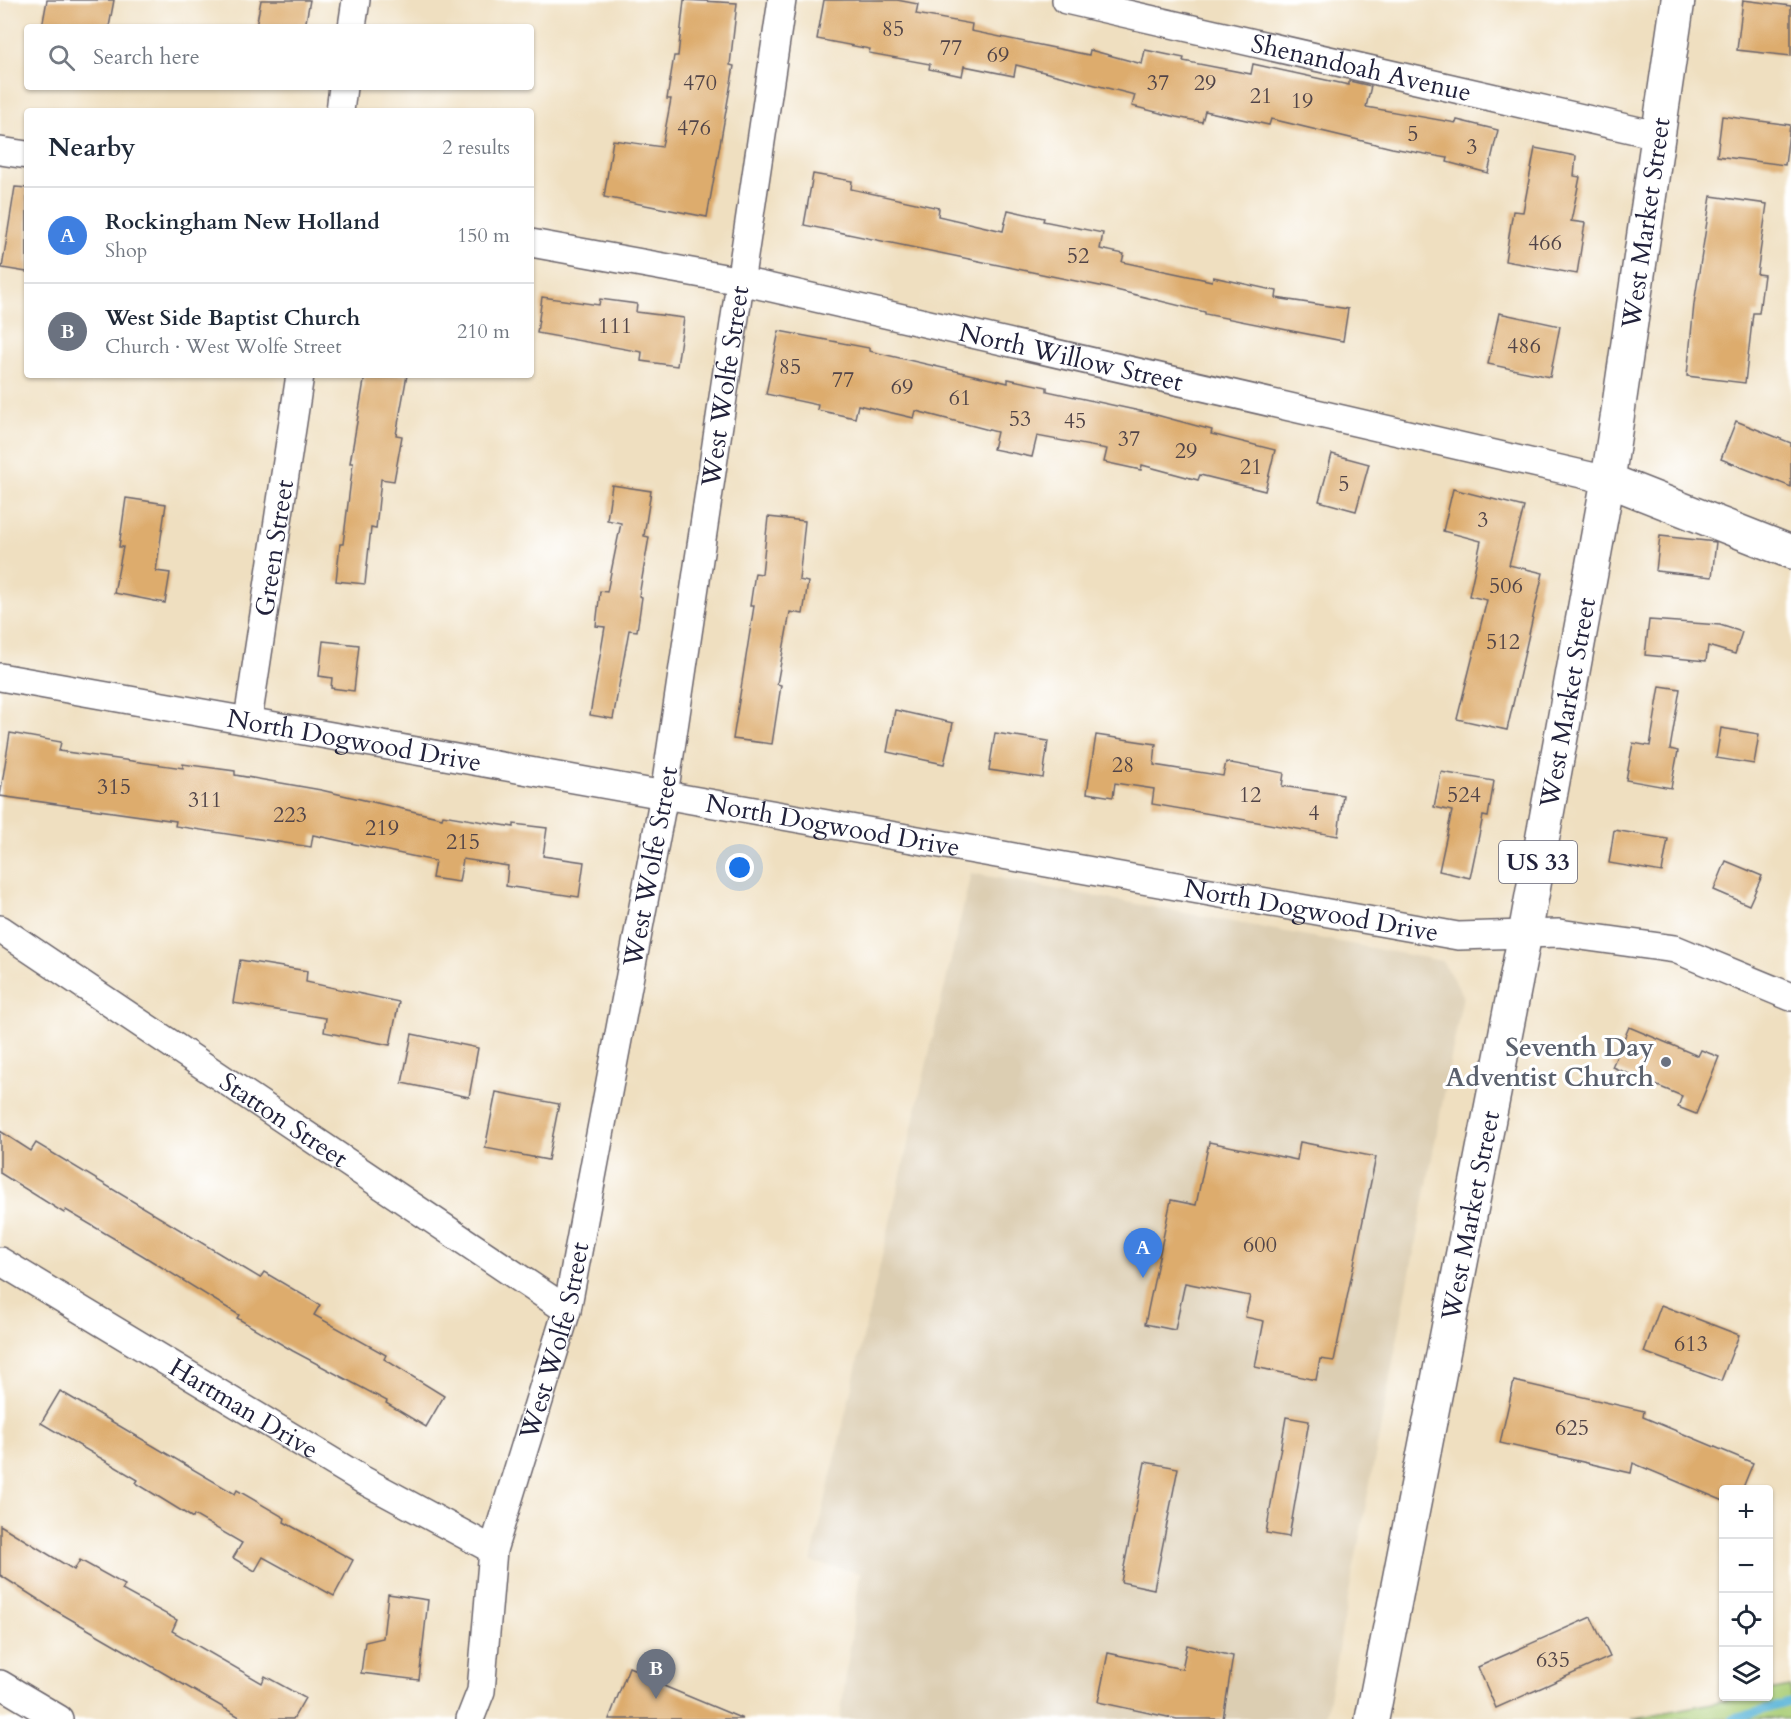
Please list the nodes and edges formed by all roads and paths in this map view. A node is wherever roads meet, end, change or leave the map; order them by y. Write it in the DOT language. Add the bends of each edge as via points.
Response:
graph roads {
  1 [pos="356,0"];
  2 [pos="782,0"];
  3 [pos="1066,0"];
  4 [pos="1678,0"];
  5 [pos="352,24"];
  6 [pos="343,90"];
  7 [pos="340,108"];
  8 [pos="1657,135"];
  9 [pos="0,151"];
  10 [pos="24,155"];
  11 [pos="534,244"];
  12 [pos="741,281"];
  13 [pos="300,378"];
  14 [pos="1608,480"];
  15 [pos="1791,552"];
  16 [pos="0,677"];
  17 [pos="248,720"];
  18 [pos="664,795"];
  19 [pos="0,929"];
  20 [pos="1525,934"];
  21 [pos="1791,997"];
  22 [pos="0,1262"];
  23 [pos="567,1310"];
  24 [pos="493,1550"];
  25 [pos="0,1684"];
  26 [pos="59,1719"];
  27 [pos="470,1719"];
  28 [pos="1372,1719"];
  1 -- 5 [label="street"];
  2 -- 12 [label="street, West Wolfe Street"];
  3 -- 8 [label="street, Shenandoah Avenue"];
  4 -- 8 [label="main road, West Market Street / US 33"];
  6 -- 7 [label="street"];
  8 -- 14 [label="main road, West Market Street / US 33"];
  9 -- 10 [label="street"];
  11 -- 12 [label="street, North Willow Street"];
  12 -- 14 [label="street, North Willow Street"];
  12 -- 18 [label="street, West Wolfe Street"];
  13 -- 17 [label="street, Green Street"];
  14 -- 15 [label="main road"];
  14 -- 20 [label="main road, West Market Street / US 33"];
  16 -- 17 [label="street, North Dogwood Drive"];
  17 -- 18 [label="street, North Dogwood Drive"];
  18 -- 20 [label="street, North Dogwood Drive" via="1458,936"];
  18 -- 23 [label="street, West Wolfe Street"];
  19 -- 23 [label="street, Statton Street"];
  20 -- 21 [label="street, North Dogwood Drive" via="1559,933 1675,950"];
  20 -- 28 [label="main road, West Market Street / US 33"];
  22 -- 24 [label="street, Hartman Drive" via="363,1480"];
  23 -- 24 [label="street, West Wolfe Street"];
  24 -- 27 [label="street, West Wolfe Street" via="481,1691"];
  25 -- 26 [label="street"];
}
